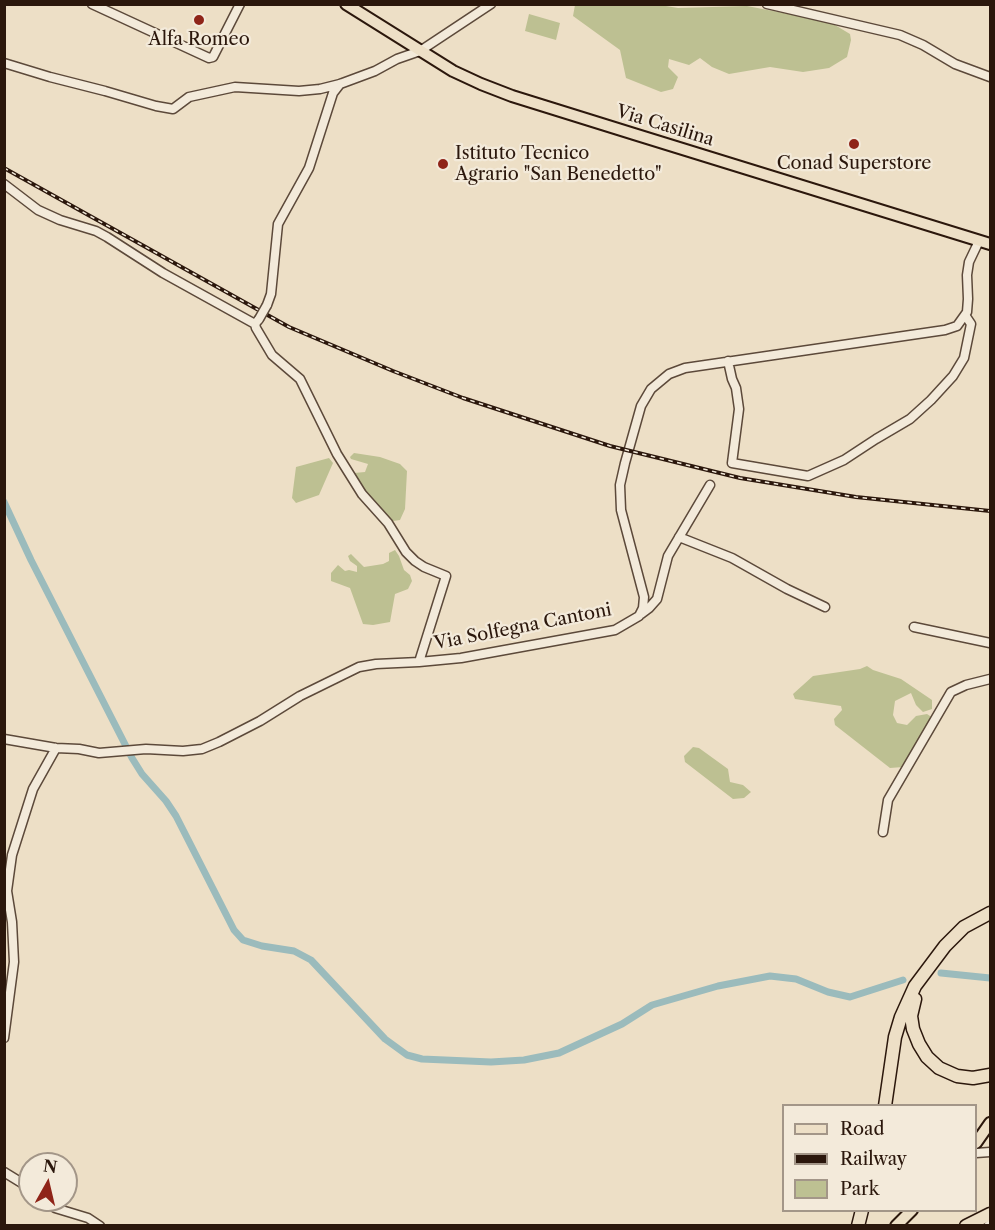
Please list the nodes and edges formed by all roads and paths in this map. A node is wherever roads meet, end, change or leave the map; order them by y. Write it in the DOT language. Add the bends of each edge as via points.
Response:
graph roads {
  1 [pos="92,4"];
  2 [pos="240,4"];
  3 [pos="345,4"];
  4 [pos="491,4"];
  5 [pos="767,4"];
  6 [pos="800,8"];
  7 [pos="420,51"];
  8 [pos="4,63"];
  9 [pos="990,77"];
  10 [pos="340,84"];
  11 [pos="4,184"];
  12 [pos="985,242"];
  13 [pos="965,315"];
  14 [pos="257,322"];
  15 [pos="728,361"];
  16 [pos="710,485"];
  17 [pos="679,537"];
  18 [pos="660,591"];
  19 [pos="643,592"];
  20 [pos="825,607"];
  21 [pos="639,616"];
  22 [pos="914,627"];
  23 [pos="990,643"];
  24 [pos="419,662"];
  25 [pos="990,679"];
  26 [pos="4,739"];
  27 [pos="56,748"];
  28 [pos="883,832"];
  29 [pos="990,913"];
  30 [pos="921,978"];
  31 [pos="4,1038"];
  32 [pos="990,1075"];
  33 [pos="885,1104"];
  34 [pos="990,1123"];
  35 [pos="977,1140"];
  36 [pos="4,1172"];
  37 [pos="18,1181"];
  38 [pos="68,1212"];
  39 [pos="910,1212"];
  40 [pos="990,1214"];
  41 [pos="100,1226"];
  42 [pos="896,1226"];
  43 [pos="966,1226"];
  1 -- 2 [label="street" via="209,58"];
  3 -- 7 [label="main road, Via Casilina"];
  4 -- 7 [label="street"];
  5 -- 6 [label="street"];
  6 -- 9 [label="street" via="900,35 955,64"];
  7 -- 10 [label="street"];
  7 -- 12 [label="main road, Via Casilina" via="512,96"];
  8 -- 10 [label="street" via="173,108 189,97 235,87 299,91"];
  10 -- 14 [label="street, bridge" via="333,93 309,168 278,224 270,294"];
  11 -- 14 [label="street" via="38,210 96,231 163,273"];
  12 -- 13 [label="street" via="969,262"];
  13 -- 15 [label="street, Via Solfegna Cantoni" via="957,326 945,330"];
  13 -- 15 [label="street" via="971,324 964,358 931,400 910,419 844,460 808,476 732,463 739,409"];
  14 -- 24 [label="street" via="272,355 300,379 337,454 362,494 388,523 406,552 424,567 446,576"];
  15 -- 19 [label="street, Via Solfegna Cantoni" via="669,374 651,389 641,406 620,485 621,510"];
  16 -- 17 [label="street"];
  17 -- 18 [label="street" via="668,556"];
  17 -- 20 [label="street" via="732,558"];
  18 -- 19 [label="street"];
  18 -- 21 [label="street"];
  19 -- 21 [label="street, Via Solfegna Cantoni"];
  21 -- 24 [label="street, Via Solfegna Cantoni" via="615,630"];
  22 -- 23 [label="street"];
  24 -- 27 [label="street, Via Solfegna Cantoni" via="360,667 202,749 99,753"];
  25 -- 28 [label="street" via="954,690 947,697 888,800"];
  26 -- 27 [label="street, Via Solfegna Cantoni"];
  27 -- 31 [label="street" via="33,789 12,855 7,891 14,962"];
  29 -- 30 [label="highway" via="964,927"];
  30 -- 32 [label="highway" via="911,1016 927,1057 957,1076"];
  30 -- 33 [label="highway" via="895,1037"];
  34 -- 35 [label="main road"];
  36 -- 37 [label="street"];
  38 -- 41 [label="street"];
  39 -- 42 [label="main road"];
  40 -- 43 [label="highway"];
}
